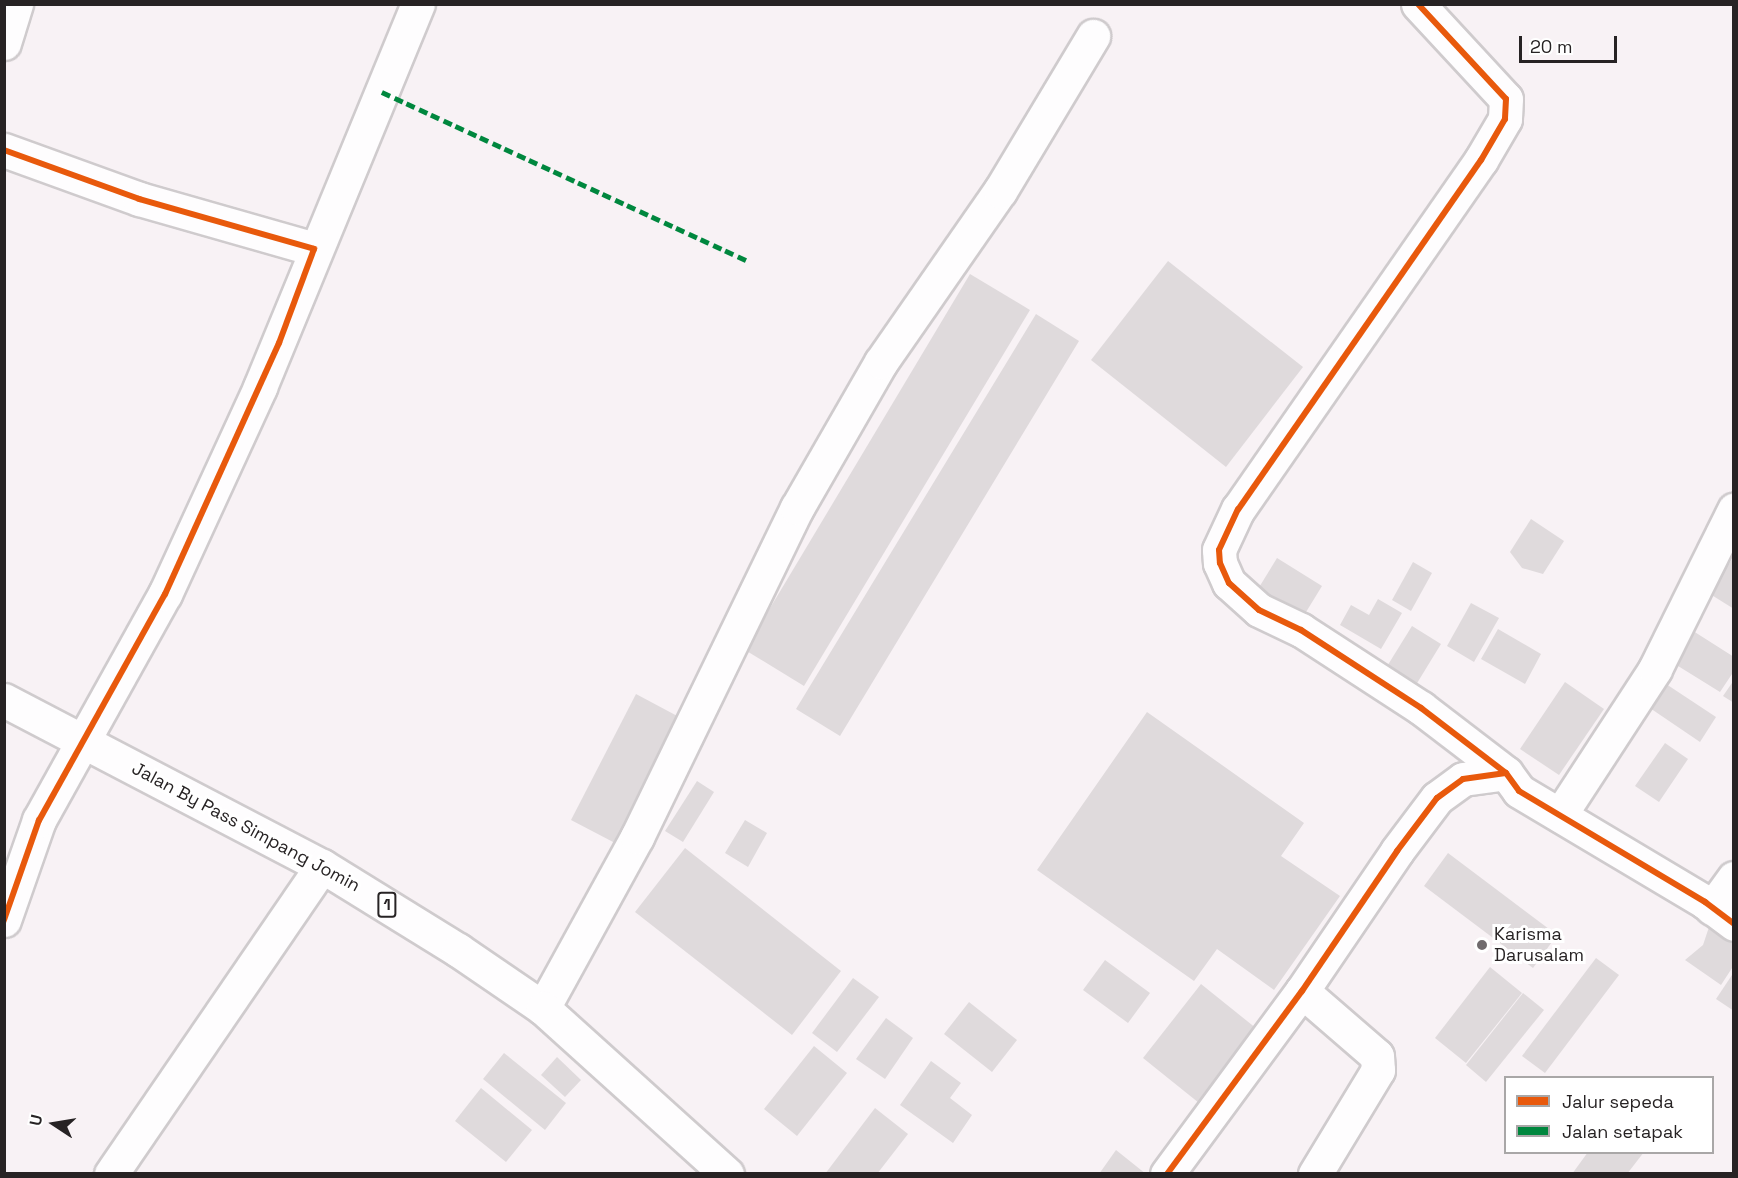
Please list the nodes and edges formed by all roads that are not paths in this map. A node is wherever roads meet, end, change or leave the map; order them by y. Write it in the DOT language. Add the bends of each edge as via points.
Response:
graph roads {
  1 [pos="16,4"];
  2 [pos="418,4"];
  3 [pos="1418,4"];
  4 [pos="1093,36"];
  5 [pos="4,43"];
  6 [pos="4,150"];
  7 [pos="314,249"];
  8 [pos="1734,510"];
  9 [pos="4,700"];
  10 [pos="84,739"];
  11 [pos="1506,773"];
  12 [pos="1560,815"];
  13 [pos="322,866"];
  14 [pos="1734,878"];
  15 [pos="1723,916"];
  16 [pos="4,920"];
  17 [pos="1302,991"];
  18 [pos="543,1008"];
  19 [pos="111,1173"];
  20 [pos="727,1173"];
  21 [pos="1167,1173"];
  22 [pos="1315,1173"];
  1 -- 5 [label="main road"];
  2 -- 7 [label="main road"];
  3 -- 11 [label="main road" via="1506,99 1505,119 1481,160 1238,509 1219,550 1220,563 1229,583 1259,610 1301,630 1421,708"];
  4 -- 18 [label="main road" via="1000,191 881,362 797,508 637,837"];
  6 -- 7 [label="main road" via="139,199"];
  7 -- 10 [label="main road" via="279,344 165,594"];
  8 -- 12 [label="main road" via="1655,669"];
  9 -- 10 [label="main road, Jalan By Pass Simpang Jomin / 1"];
  10 -- 13 [label="main road, Jalan By Pass Simpang Jomin / 1"];
  10 -- 16 [label="main road" via="39,820"];
  11 -- 12 [label="main road" via="1519,791"];
  11 -- 17 [label="main road" via="1463,779 1437,798"];
  12 -- 15 [label="main road"];
  13 -- 18 [label="main road, Jalan By Pass Simpang Jomin / 1"];
  13 -- 19 [label="main road"];
  14 -- 15 [label="main road"];
  17 -- 21 [label="main road"];
  17 -- 22 [label="main road" via="1377,1056 1378,1070"];
  18 -- 20 [label="main road, Jalan By Pass Simpang Jomin / 1"];
}
